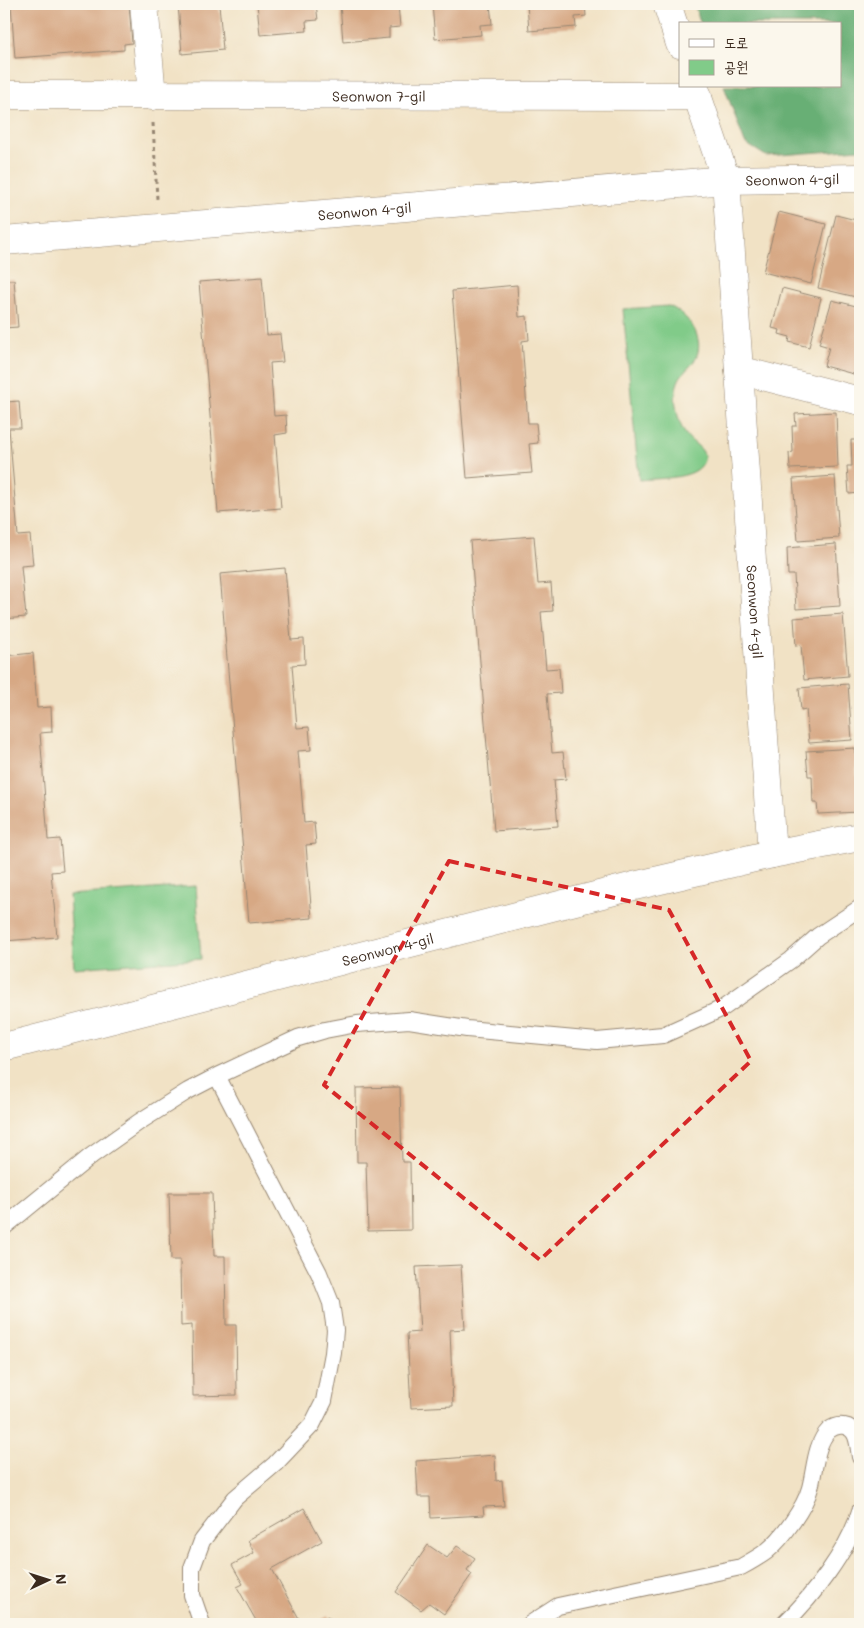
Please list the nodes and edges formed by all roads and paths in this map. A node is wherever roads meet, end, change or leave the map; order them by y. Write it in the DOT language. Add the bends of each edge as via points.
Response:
graph roads {
  1 [pos="144,4"];
  2 [pos="667,4"];
  3 [pos="679,41"];
  4 [pos="696,91"];
  5 [pos="4,95"];
  6 [pos="152,96"];
  7 [pos="153,129"];
  8 [pos="860,178"];
  9 [pos="726,180"];
  10 [pos="156,189"];
  11 [pos="4,242"];
  12 [pos="739,370"];
  13 [pos="860,401"];
  14 [pos="860,837"];
  15 [pos="772,854"];
  16 [pos="860,908"];
  17 [pos="4,1047"];
  18 [pos="217,1076"];
  19 [pos="4,1228"];
  20 [pos="860,1457"];
  21 [pos="860,1511"];
  22 [pos="202,1624"];
  23 [pos="530,1624"];
  24 [pos="784,1624"];
  1 -- 6 [label="street"];
  2 -- 3 [label="street"];
  4 -- 6 [label="street, Seonwon 7-gil"];
  4 -- 9 [label="street, Seonwon 7-gil"];
  5 -- 6 [label="street, Seonwon 7-gil"];
  7 -- 10 [label="path"];
  8 -- 9 [label="street, Seonwon 4-gil"];
  9 -- 11 [label="street, Seonwon 4-gil"];
  9 -- 12 [label="street, Seonwon 4-gil"];
  12 -- 13 [label="street"];
  12 -- 15 [label="street, Seonwon 4-gil"];
  14 -- 15 [label="street, Seonwon 4-gil"];
  15 -- 17 [label="street, Seonwon 4-gil" via="634,886"];
  16 -- 18 [label="lane" via="723,1008 663,1035 597,1041 467,1029 409,1020 388,1021 325,1030 298,1038"];
  18 -- 19 [label="lane" via="155,1112 91,1156"];
  18 -- 22 [label="lane" via="319,1273 331,1303 335,1330 324,1401 312,1425 275,1464 235,1498 202,1541 192,1568 192,1595"];
  20 -- 23 [label="lane" via="852,1429 838,1425 830,1430 822,1442 805,1502 769,1550 741,1567 558,1606"];
  21 -- 24 [label="lane" via="835,1562"];
}
